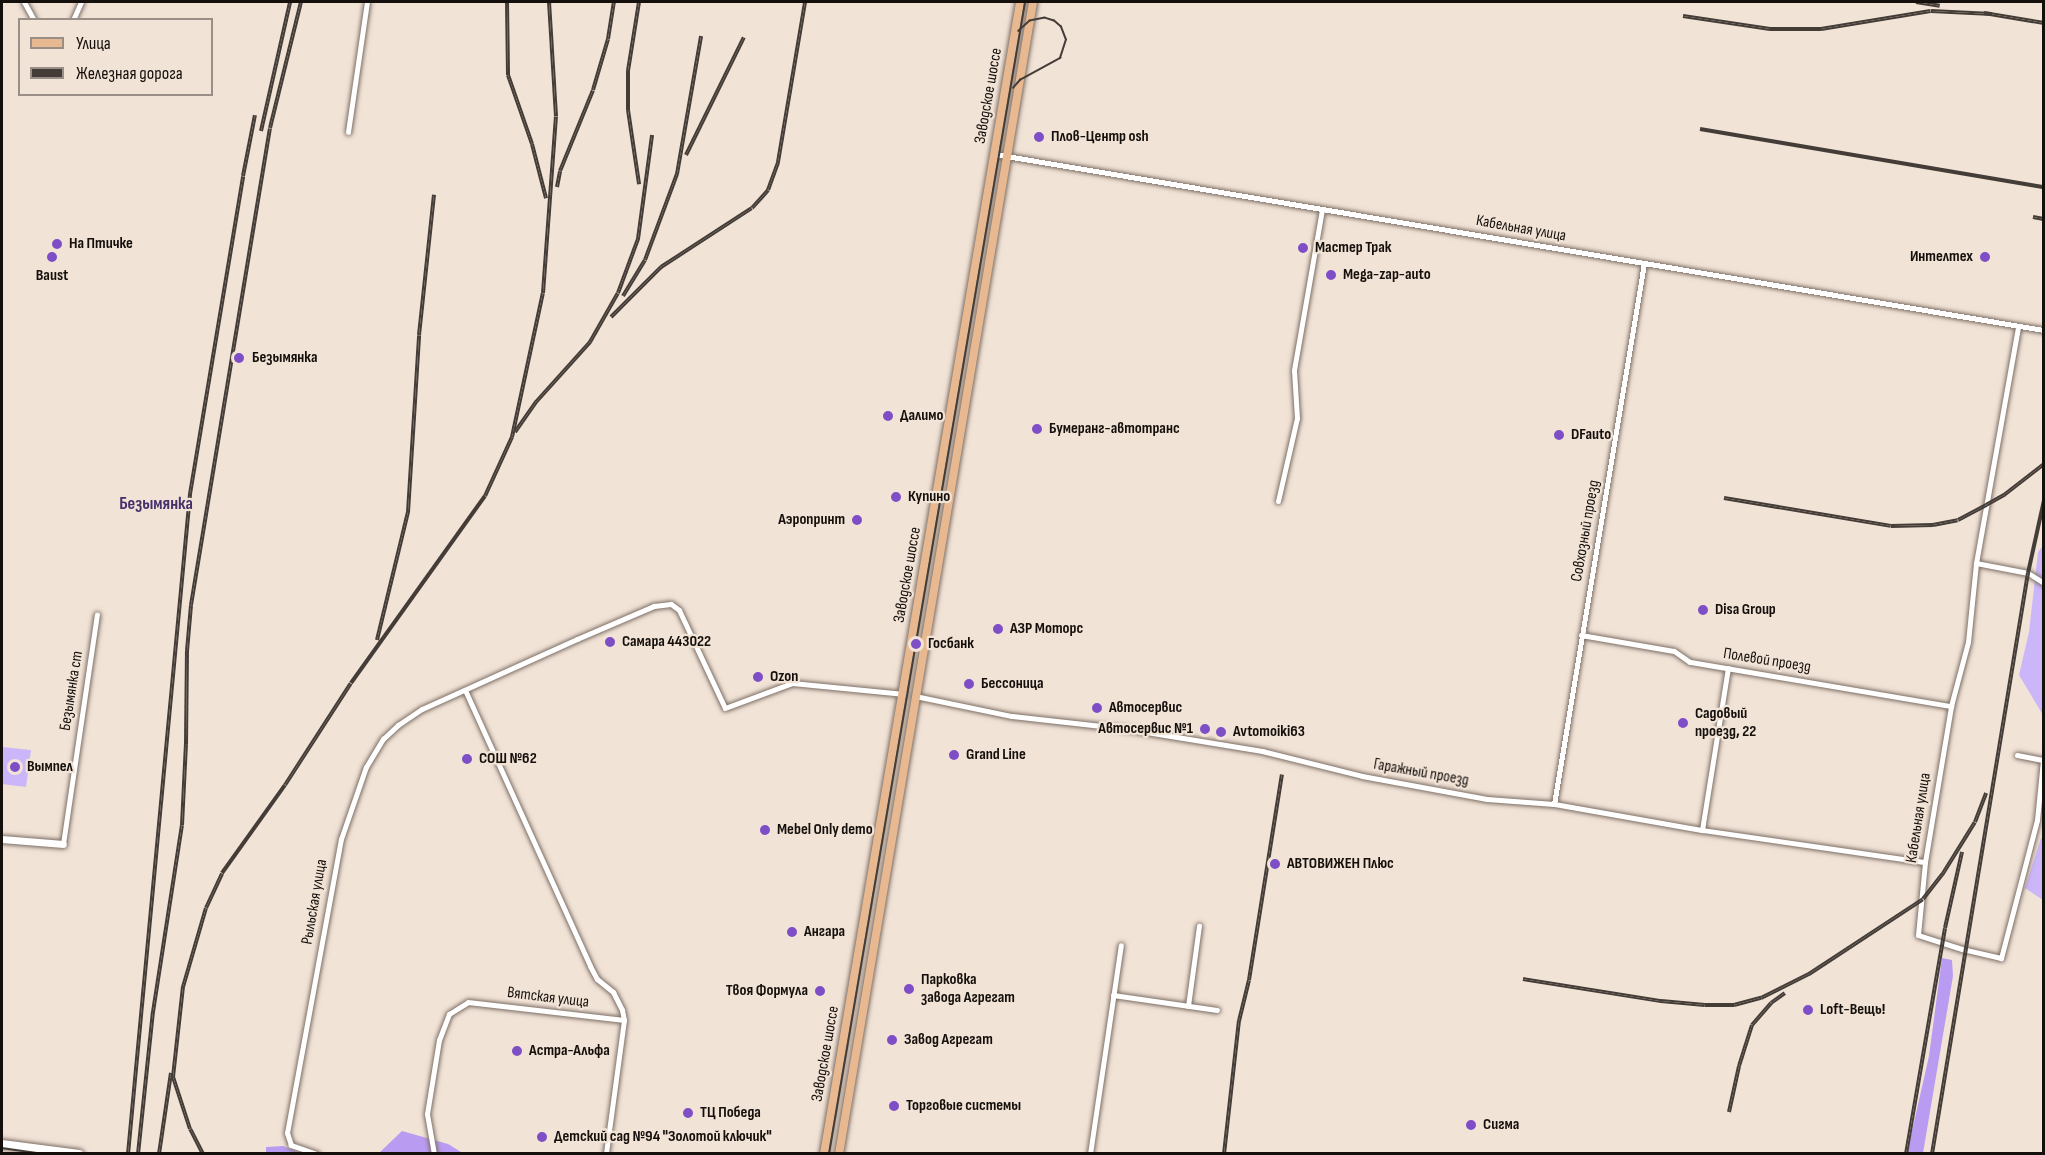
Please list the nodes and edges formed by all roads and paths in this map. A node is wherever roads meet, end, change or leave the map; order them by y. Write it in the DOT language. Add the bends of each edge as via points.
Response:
graph roads {
  1 [pos="24,2"];
  2 [pos="81,2"];
  3 [pos="368,2"];
  4 [pos="1020,2"];
  5 [pos="1033,2"];
  6 [pos="33,18"];
  7 [pos="74,18"];
  8 [pos="348,132"];
  9 [pos="994,154"];
  10 [pos="1007,155"];
  11 [pos="1322,209"];
  12 [pos="1644,263"];
  13 [pos="2018,327"];
  14 [pos="2043,330"];
  15 [pos="1278,501"];
  16 [pos="1976,563"];
  17 [pos="2043,583"];
  18 [pos="98,614"];
  19 [pos="1581,635"];
  20 [pos="1728,668"];
  21 [pos="465,690"];
  22 [pos="904,694"];
  23 [pos="915,696"];
  24 [pos="1951,706"];
  25 [pos="2017,755"];
  26 [pos="1554,804"];
  27 [pos="1702,830"];
  28 [pos="2,839"];
  29 [pos="63,844"];
  30 [pos="1925,862"];
  31 [pos="1198,926"];
  32 [pos="1121,945"];
  33 [pos="852,992"];
  34 [pos="864,994"];
  35 [pos="1113,995"];
  36 [pos="1188,1006"];
  37 [pos="1217,1010"];
  38 [pos="624,1020"];
  39 [pos="2,1144"];
  40 [pos="79,1154"];
  41 [pos="317,1154"];
  42 [pos="434,1154"];
  43 [pos="606,1154"];
  44 [pos="824,1154"];
  45 [pos="839,1154"];
  46 [pos="1090,1154"];
  1 -- 6 [label="street"];
  2 -- 7 [label="street"];
  3 -- 8 [label="street"];
  4 -- 9 [label="main road, Заводское шоссе"];
  5 -- 10 [label="main road, Заводское шоссе"];
  9 -- 10 [label="street, Кабельная улица"];
  9 -- 22 [label="main road, Заводское шоссе"];
  10 -- 11 [label="street, Кабельная улица"];
  10 -- 23 [label="main road, Заводское шоссе"];
  11 -- 12 [label="street, Кабельная улица"];
  11 -- 15 [label="street" via="1294,370 1297,418"];
  12 -- 13 [label="street, Кабельная улица"];
  12 -- 19 [label="street, Совхозный проезд"];
  13 -- 14 [label="street, Кабельная улица"];
  13 -- 16 [label="street, Кабельная улица"];
  16 -- 17 [label="street" via="2028,573"];
  16 -- 24 [label="street, Кабельная улица" via="1968,642"];
  18 -- 29 [label="street, Безымянка ст"];
  19 -- 20 [label="street, Полевой проезд" via="1674,651 1690,662"];
  19 -- 26 [label="street, Совхозный проезд"];
  20 -- 24 [label="street, Полевой проезд"];
  20 -- 27 [label="street"];
  21 -- 22 [label="street, Рыльская улица" via="654,606 670,604 679,610 725,708 792,683"];
  21 -- 38 [label="street" via="590,966 597,979 613,992"];
  21 -- 41 [label="street, Рыльская улица" via="422,709 383,739 366,767 345,823 287,1133 291,1145"];
  22 -- 23 [label="main road"];
  22 -- 33 [label="main road, Заводское шоссе"];
  23 -- 26 [label="street, Гаражный проезд" via="1012,716 1128,729 1262,751 1362,776 1487,798"];
  23 -- 34 [label="main road, Заводское шоссе"];
  24 -- 30 [label="street, Кабельная улица"];
  25 -- 30 [label="street, Кабельная улица" via="2043,760 2037,820 2001,958 1918,934"];
  26 -- 27 [label="street, Гаражный проезд"];
  27 -- 30 [label="street, Гаражный проезд"];
  28 -- 29 [label="street"];
  31 -- 36 [label="street"];
  32 -- 35 [label="street"];
  33 -- 34 [label="main road"];
  33 -- 44 [label="main road, Заводское шоссе"];
  34 -- 45 [label="main road, Заводское шоссе"];
  35 -- 36 [label="street"];
  35 -- 46 [label="street"];
  36 -- 37 [label="street"];
  38 -- 42 [label="street, Вятская улица" via="468,1002 449,1014 439,1040 427,1114"];
  38 -- 43 [label="street"];
  39 -- 40 [label="main road"];
}
